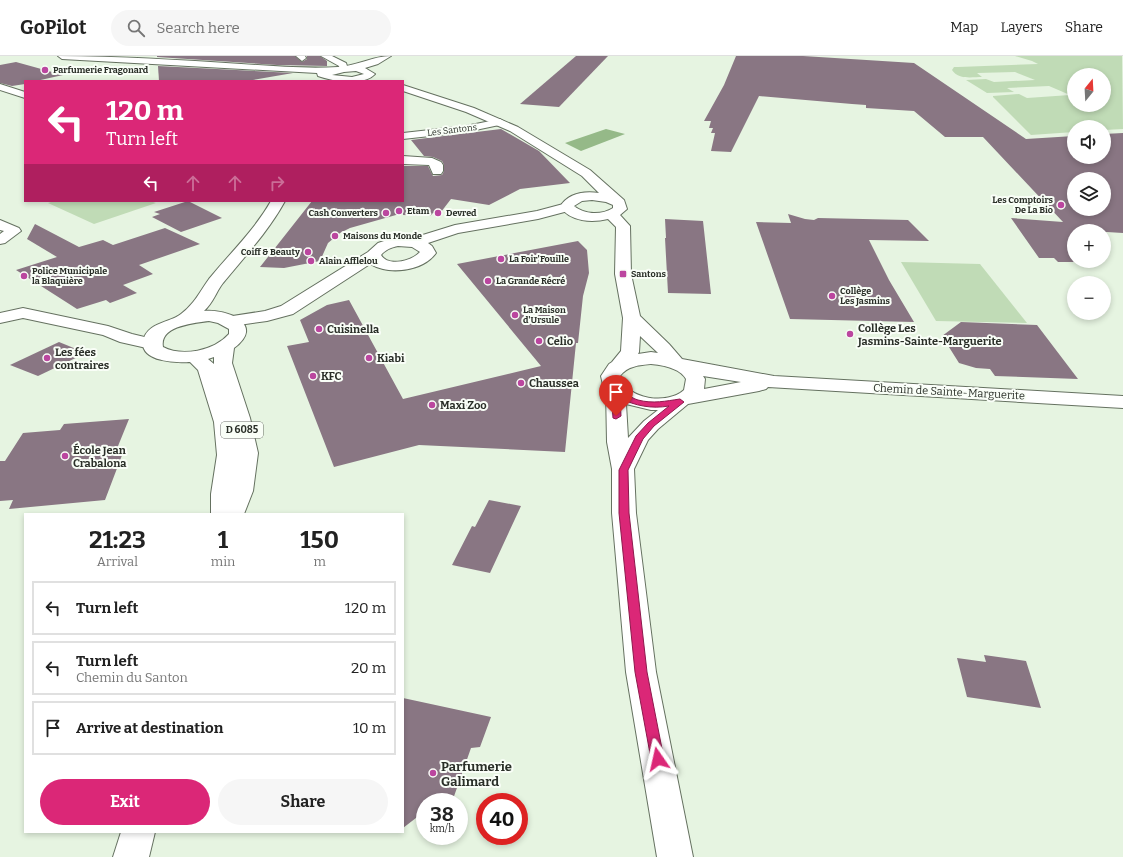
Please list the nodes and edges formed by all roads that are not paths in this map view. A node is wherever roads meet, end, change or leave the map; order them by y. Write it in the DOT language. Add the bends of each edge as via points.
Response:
graph roads {
  1 [pos="62,56"];
  2 [pos="324,56"];
  3 [pos="387,56"];
  4 [pos="375,62"];
  5 [pos="344,69"];
  6 [pos="302,70"];
  7 [pos="367,76"];
  8 [pos="327,77"];
  9 [pos="378,79"];
  10 [pos="0,87"];
  11 [pos="404,88"];
  12 [pos="24,95"];
  13 [pos="500,122"];
  14 [pos="404,136"];
  15 [pos="404,160"];
  16 [pos="437,171"];
  17 [pos="595,182"];
  18 [pos="583,197"];
  19 [pos="277,202"];
  20 [pos="567,207"];
  21 [pos="614,208"];
  22 [pos="585,216"];
  23 [pos="0,224"];
  24 [pos="0,240"];
  25 [pos="622,245"];
  26 [pos="420,246"];
  27 [pos="373,255"];
  28 [pos="232,263"];
  29 [pos="386,265"];
  30 [pos="0,305"];
  31 [pos="22,313"];
  32 [pos="0,318"];
  33 [pos="632,318"];
  34 [pos="186,319"];
  35 [pos="166,326"];
  36 [pos="229,329"];
  37 [pos="108,331"];
  38 [pos="151,344"];
  39 [pos="195,356"];
  40 [pos="678,364"];
  41 [pos="620,365"];
  42 [pos="774,382"];
  43 [pos="615,391"];
  44 [pos="683,400"];
  45 [pos="1123,402"];
  46 [pos="623,470"];
  47 [pos="223,513"];
  48 [pos="232,513"];
  49 [pos="138,833"];
  50 [pos="131,857"];
  51 [pos="675,857"];
  1 -- 6 [label="street"];
  2 -- 5 [label="street" via="340,63"];
  3 -- 4 [label="street"];
  4 -- 5 [label="street"];
  4 -- 7 [label="street"];
  5 -- 6 [label="street"];
  5 -- 7 [label="street" via="363,69"];
  5 -- 8 [label="street" via="328,73"];
  6 -- 8 [label="street"];
  7 -- 8 [label="street" via="342,80"];
  7 -- 9 [label="street"];
  10 -- 12 [label="street"];
  11 -- 13 [label="street"];
  13 -- 14 [label="street, Les Santons" via="466,129"];
  13 -- 17 [label="street" via="586,172"];
  15 -- 16 [label="street" via="432,162 437,165"];
  17 -- 18 [label="street"];
  17 -- 21 [label="street"];
  18 -- 20 [label="street" via="570,202"];
  18 -- 21 [label="street" via="601,197"];
  19 -- 28 [label="street, D 6085" via="267,220"];
  20 -- 22 [label="street" via="570,211"];
  20 -- 26 [label="street" via="455,229"];
  21 -- 22 [label="street"];
  21 -- 25 [label="street" via="623,226"];
  22 -- 25 [label="street" via="603,224"];
  22 -- 26 [label="street" via="542,220 464,234"];
  23 -- 24 [label="street" via="14,231"];
  25 -- 33 [label="street" via="623,274"];
  26 -- 27 [label="street" via="398,242 378,248"];
  26 -- 29 [label="street" via="428,253 420,261"];
  27 -- 29 [label="street" via="376,261"];
  27 -- 36 [label="street" via="287,310"];
  28 -- 34 [label="street, D 6085" via="215,282 203,303"];
  28 -- 36 [label="street, D 6085" via="219,303 219,312"];
  29 -- 36 [label="street" via="355,275 295,315 274,323"];
  30 -- 31 [label="street"];
  31 -- 32 [label="street"];
  31 -- 37 [label="street"];
  33 -- 40 [label="street"];
  33 -- 41 [label="street" via="630,352"];
  34 -- 35 [label="street"];
  34 -- 36 [label="street" via="203,316"];
  35 -- 37 [label="street"];
  35 -- 38 [label="street" via="157,333"];
  36 -- 39 [label="street" via="210,352"];
  36 -- 48 [label="street, D 6085" via="223,363 240,418 247,453 241,491"];
  37 -- 38 [label="street"];
  38 -- 39 [label="street" via="154,350 167,356"];
  39 -- 47 [label="street, D 6085" via="206,368 224,422 228,455"];
  40 -- 41 [label="street, Chemin de Sainte-Marguerite" via="651,358"];
  40 -- 42 [label="street, Chemin de Sainte-Marguerite"];
  40 -- 44 [label="street" via="692,374 696,385 693,392"];
  41 -- 43 [label="street" via="610,377"];
  42 -- 44 [label="street, Chemin de Sainte-Marguerite"];
  42 -- 45 [label="street, Chemin de Sainte-Marguerite"];
  43 -- 44 [label="street, Chemin de Sainte-Marguerite" via="635,402 648,404 661,405"];
  43 -- 46 [label="street" via="618,442"];
  44 -- 46 [label="street" via="639,438"];
  46 -- 51 [label="street" via="624,513 641,672"];
  49 -- 50 [label="street"];
}
